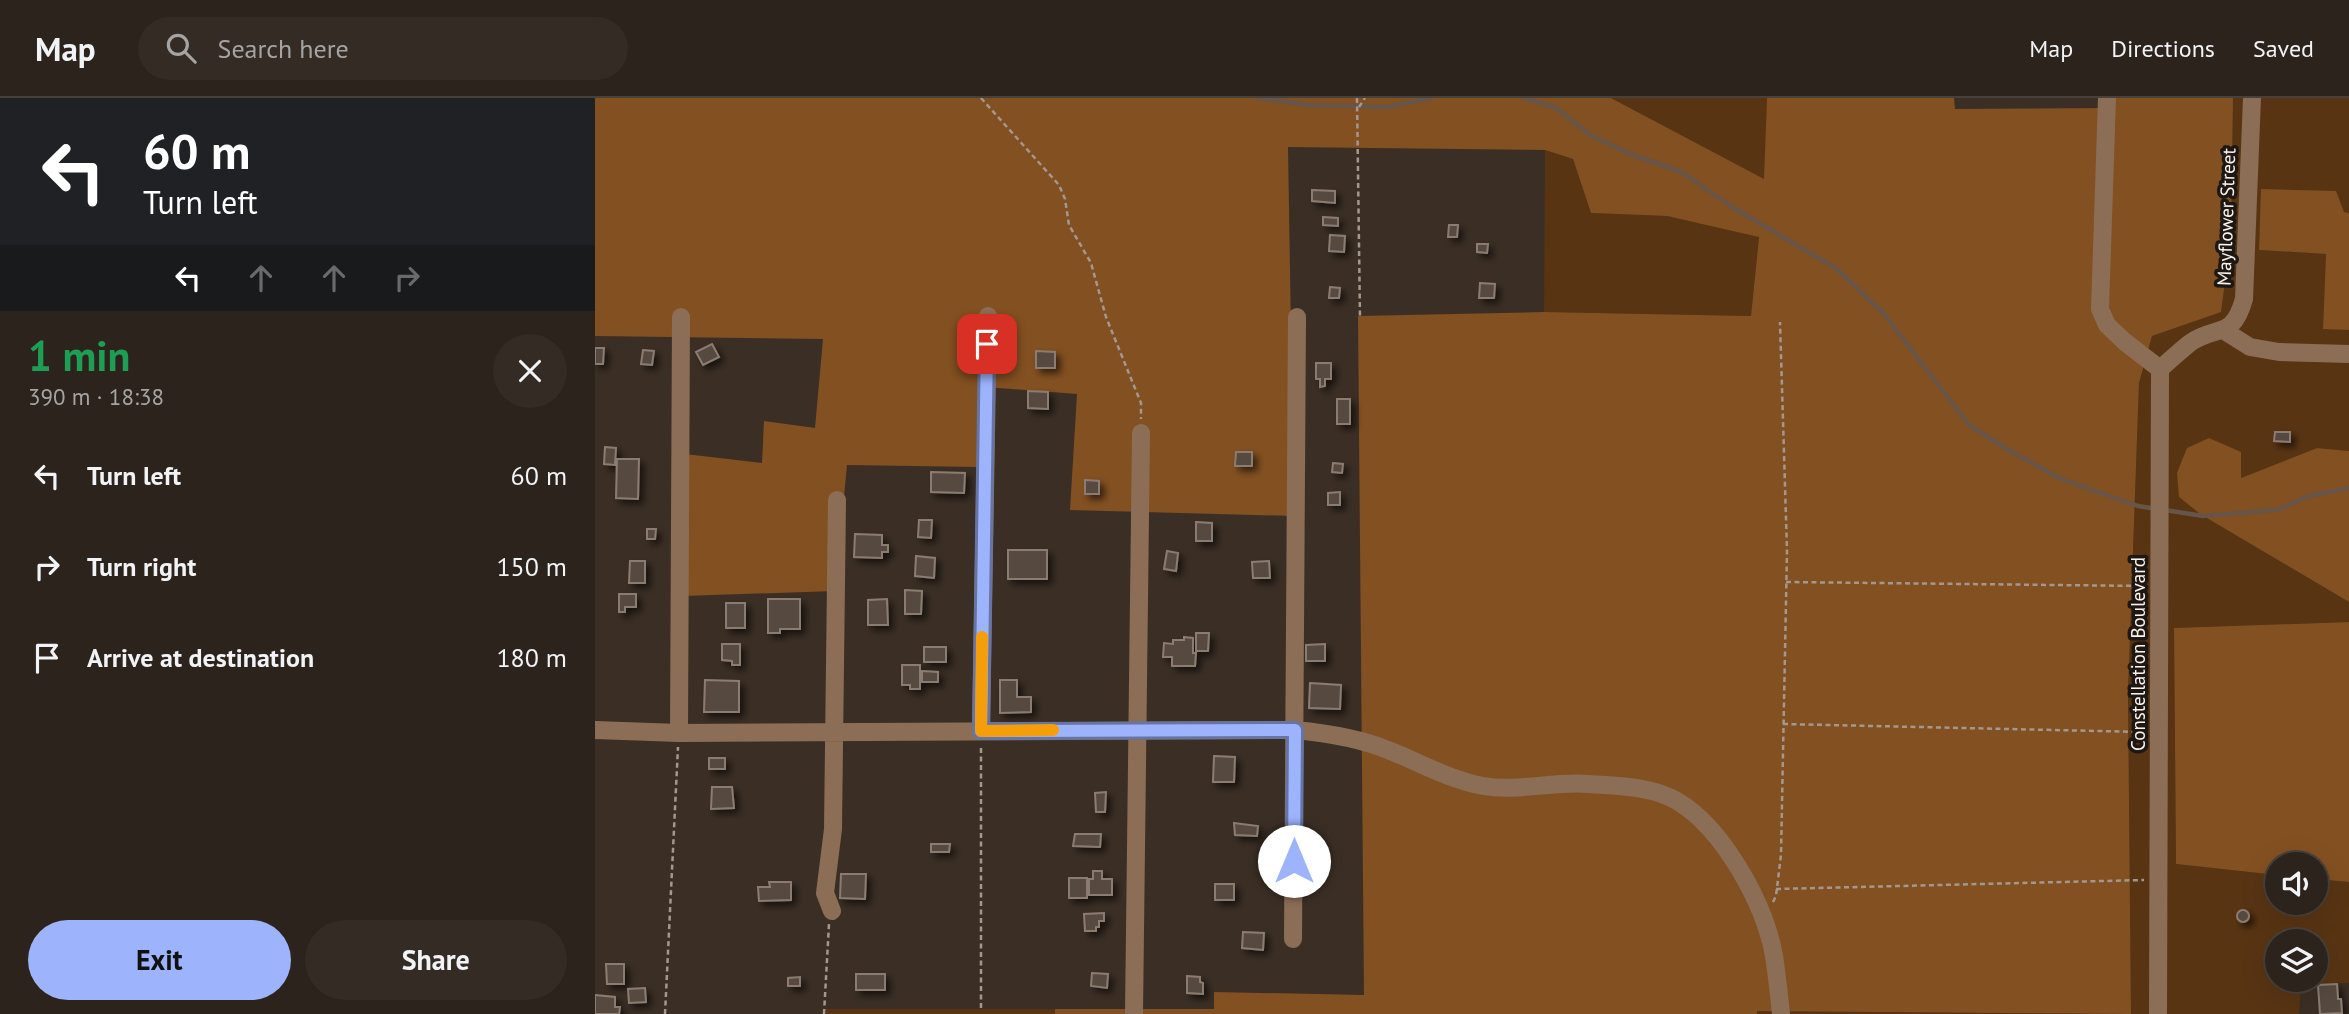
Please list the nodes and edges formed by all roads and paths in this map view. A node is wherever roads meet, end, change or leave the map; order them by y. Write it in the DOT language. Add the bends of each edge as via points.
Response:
graph roads {
  1 [pos="981,98"];
  2 [pos="1357,98"];
  3 [pos="1365,98"];
  4 [pos="2106,98"];
  5 [pos="2252,98"];
  6 [pos="1357,108"];
  7 [pos="988,316"];
  8 [pos="681,317"];
  9 [pos="1297,317"];
  10 [pos="1360,318"];
  11 [pos="1780,322"];
  12 [pos="2223,330"];
  13 [pos="2349,354"];
  14 [pos="2160,369"];
  15 [pos="1142,433"];
  16 [pos="837,500"];
  17 [pos="1786,582"];
  18 [pos="2159,586"];
  19 [pos="1783,724"];
  20 [pos="595,730"];
  21 [pos="1138,730"];
  22 [pos="1295,730"];
  23 [pos="834,731"];
  24 [pos="981,731"];
  25 [pos="679,733"];
  26 [pos="2158,733"];
  27 [pos="2158,880"];
  28 [pos="1776,888"];
  29 [pos="832,911"];
  30 [pos="1764,921"];
  31 [pos="1293,939"];
  32 [pos="981,1008"];
  33 [pos="665,1014"];
  34 [pos="824,1014"];
  35 [pos="1133,1014"];
  36 [pos="1781,1014"];
  37 [pos="2158,1014"];
  1 -- 15 [label="path" via="1059,185 1069,225 1091,263 1106,317 1141,403"];
  2 -- 6 [label="path"];
  3 -- 6 [label="path"];
  4 -- 14 [label="street" via="2100,309 2107,325"];
  5 -- 12 [label="street, Mayflower Street" via="2244,299 2238,319"];
  6 -- 10 [label="path"];
  7 -- 24 [label="street"];
  8 -- 25 [label="street"];
  9 -- 22 [label="street"];
  11 -- 17 [label="path"];
  12 -- 13 [label="street" via="2250,347 2269,351"];
  12 -- 14 [label="street" via="2193,341"];
  14 -- 18 [label="street, Constellation Boulevard"];
  15 -- 21 [label="street"];
  16 -- 23 [label="street"];
  17 -- 18 [label="path"];
  17 -- 19 [label="path"];
  18 -- 26 [label="street, Constellation Boulevard"];
  19 -- 26 [label="path"];
  19 -- 28 [label="path"];
  20 -- 25 [label="street"];
  21 -- 22 [label="street"];
  21 -- 24 [label="street"];
  21 -- 35 [label="street"];
  22 -- 30 [label="street" via="1385,748 1483,786 1585,783 1650,790 1676,800 1697,816 1733,860"];
  22 -- 31 [label="street"];
  23 -- 24 [label="street"];
  23 -- 25 [label="street"];
  23 -- 29 [label="street" via="833,829 825,893"];
  24 -- 32 [label="path"];
  25 -- 33 [label="path"];
  26 -- 27 [label="street, Constellation Boulevard"];
  27 -- 28 [label="path"];
  27 -- 37 [label="street, Constellation Boulevard"];
  28 -- 30 [label="path"];
  29 -- 34 [label="path" via="827,930"];
  30 -- 36 [label="street" via="1774,954"];
}
